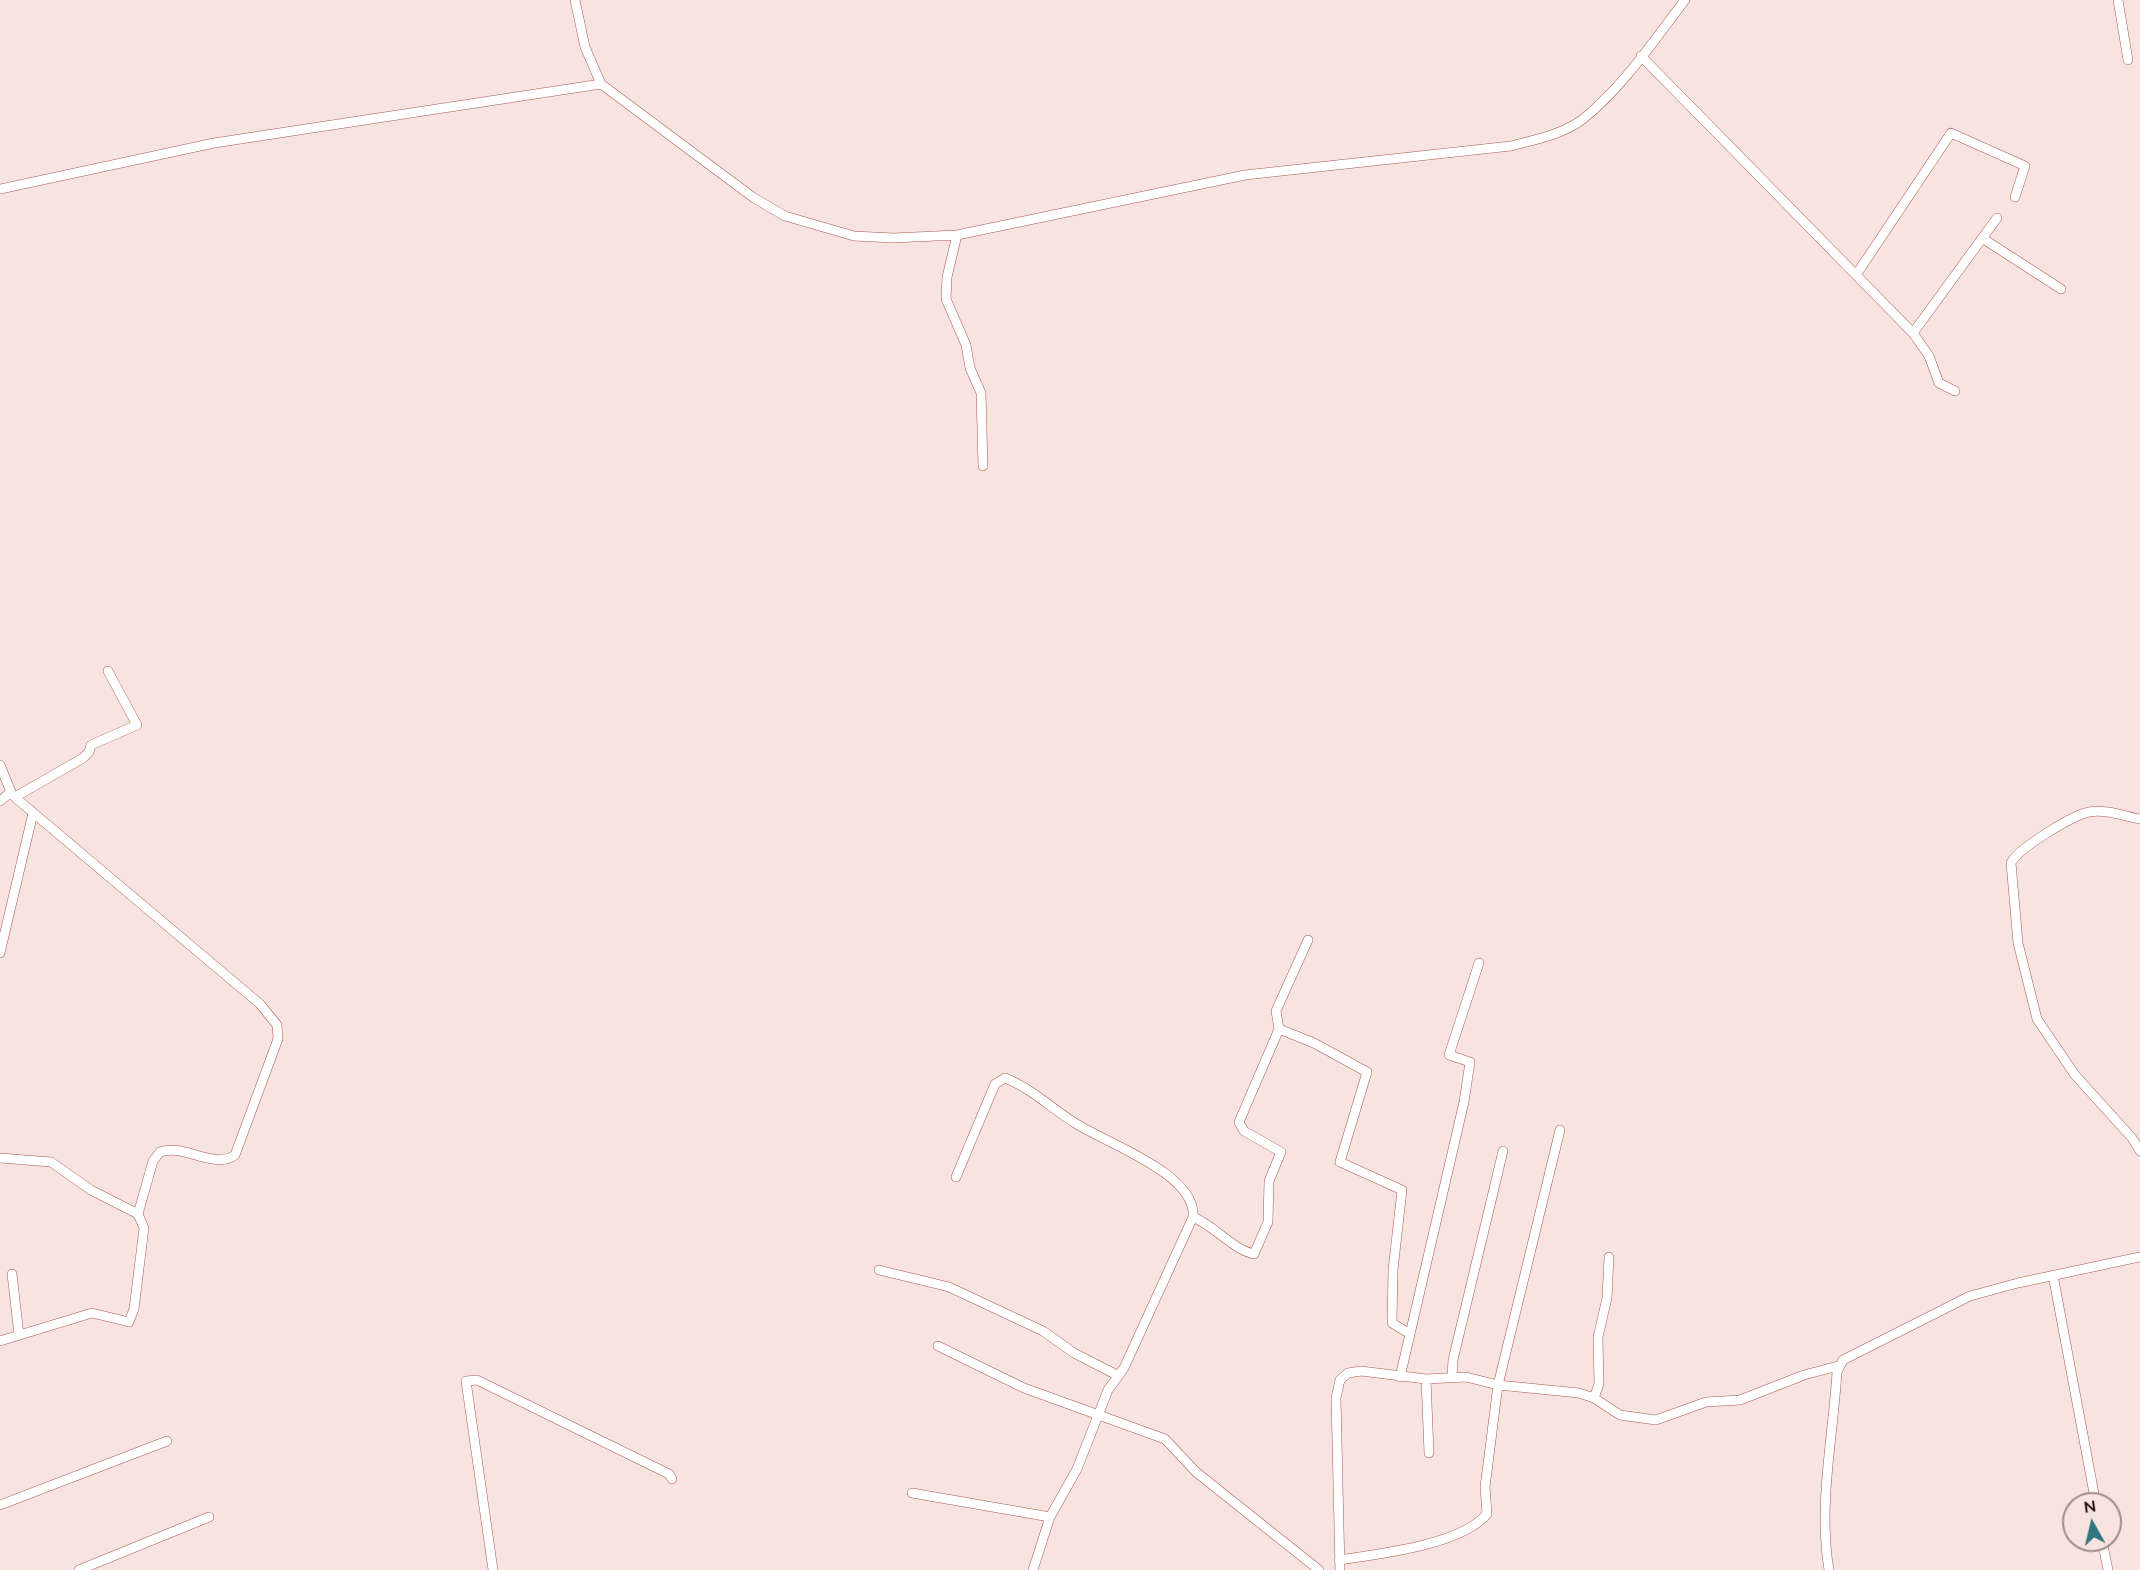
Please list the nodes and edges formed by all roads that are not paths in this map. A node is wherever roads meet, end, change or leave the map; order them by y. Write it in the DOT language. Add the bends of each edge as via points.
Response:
graph roads {
  1 [pos="575,0"];
  2 [pos="1685,0"];
  3 [pos="2118,0"];
  4 [pos="1641,56"];
  5 [pos="2128,60"];
  6 [pos="601,84"];
  7 [pos="0,189"];
  8 [pos="2015,197"];
  9 [pos="1997,218"];
  10 [pos="957,235"];
  11 [pos="1982,238"];
  12 [pos="1856,275"];
  13 [pos="2061,290"];
  14 [pos="1913,333"];
  15 [pos="1955,391"];
  16 [pos="983,466"];
  17 [pos="108,671"];
  18 [pos="0,765"];
  19 [pos="13,796"];
  20 [pos="0,801"];
  21 [pos="33,813"];
  22 [pos="2140,819"];
  23 [pos="1308,940"];
  24 [pos="0,953"];
  25 [pos="1479,963"];
  26 [pos="1279,1029"];
  27 [pos="1560,1130"];
  28 [pos="1503,1151"];
  29 [pos="2140,1151"];
  30 [pos="0,1158"];
  31 [pos="956,1177"];
  32 [pos="138,1214"];
  33 [pos="1193,1217"];
  34 [pos="1609,1257"];
  35 [pos="2140,1257"];
  36 [pos="879,1270"];
  37 [pos="12,1274"];
  38 [pos="2053,1275"];
  39 [pos="1410,1334"];
  40 [pos="19,1335"];
  41 [pos="0,1341"];
  42 [pos="938,1346"];
  43 [pos="1838,1366"];
  44 [pos="1117,1375"];
  45 [pos="1452,1376"];
  46 [pos="1400,1377"];
  47 [pos="1426,1379"];
  48 [pos="1498,1385"];
  49 [pos="1594,1398"];
  50 [pos="1100,1416"];
  51 [pos="167,1441"];
  52 [pos="1429,1453"];
  53 [pos="672,1479"];
  54 [pos="2094,1492"];
  55 [pos="912,1493"];
  56 [pos="0,1505"];
  57 [pos="209,1517"];
  58 [pos="1050,1517"];
  59 [pos="2105,1552"];
  60 [pos="1340,1565"];
  61 [pos="79,1570"];
  62 [pos="493,1570"];
  63 [pos="1034,1570"];
  64 [pos="1319,1570"];
  65 [pos="1829,1570"];
  66 [pos="2108,1570"];
  1 -- 6 [label="street" via="585,47"];
  2 -- 4 [label="street"];
  3 -- 5 [label="street"];
  4 -- 10 [label="street" via="1582,120 1511,146 1245,175"];
  4 -- 12 [label="street"];
  6 -- 7 [label="street" via="214,143"];
  6 -- 10 [label="street" via="754,198 785,216 863,237"];
  8 -- 12 [label="street" via="2025,166 1951,134"];
  9 -- 11 [label="street"];
  10 -- 16 [label="street" via="946,299 981,393"];
  11 -- 13 [label="street"];
  11 -- 14 [label="street"];
  12 -- 14 [label="street"];
  14 -- 15 [label="street" via="1929,356 1939,383"];
  17 -- 19 [label="street" via="137,725 92,746 87,754"];
  18 -- 19 [label="street"];
  19 -- 20 [label="street"];
  19 -- 21 [label="street"];
  21 -- 24 [label="street"];
  21 -- 32 [label="street" via="260,1004 277,1025 278,1039 235,1155 220,1159 170,1150 160,1152 153,1161"];
  22 -- 29 [label="street" via="2103,812 2082,814 2014,856 2011,863 2018,944 2037,1018 2075,1075"];
  23 -- 26 [label="street" via="1276,1011"];
  25 -- 39 [label="street" via="1449,1055 1470,1062"];
  26 -- 33 [label="street" via="1239,1122 1244,1131 1281,1152 1269,1181 1268,1222 1254,1254"];
  26 -- 39 [label="street" via="1367,1072 1340,1162 1402,1190 1392,1323"];
  27 -- 48 [label="street"];
  28 -- 45 [label="street"];
  30 -- 32 [label="street" via="51,1162"];
  31 -- 33 [label="street" via="995,1084 1005,1078 1033,1092 1076,1123 1137,1155 1176,1183 1188,1194"];
  32 -- 40 [label="street" via="144,1228 129,1322 92,1313"];
  33 -- 44 [label="street" via="1124,1368"];
  34 -- 49 [label="street" via="1607,1298 1598,1337 1599,1384"];
  35 -- 38 [label="street"];
  36 -- 44 [label="street" via="948,1287 1043,1331 1074,1353"];
  37 -- 40 [label="street"];
  38 -- 43 [label="street" via="1970,1296 1850,1355"];
  38 -- 54 [label="street"];
  39 -- 46 [label="street"];
  40 -- 41 [label="street"];
  42 -- 50 [label="street" via="1024,1388"];
  43 -- 49 [label="street" via="1740,1400 1706,1402 1656,1420 1620,1415"];
  43 -- 65 [label="street" via="1825,1504"];
  44 -- 50 [label="street"];
  45 -- 47 [label="street"];
  45 -- 48 [label="street"];
  46 -- 47 [label="street"];
  46 -- 60 [label="street" via="1361,1371 1348,1373 1340,1380 1336,1398"];
  47 -- 52 [label="street"];
  48 -- 49 [label="street"];
  48 -- 60 [label="street" via="1485,1487 1487,1514 1480,1523 1460,1535"];
  50 -- 58 [label="street"];
  50 -- 64 [label="street" via="1165,1439 1196,1472"];
  51 -- 56 [label="street"];
  53 -- 62 [label="street" via="669,1474 477,1380 466,1381"];
  55 -- 58 [label="street"];
  57 -- 61 [label="street"];
  58 -- 63 [label="street"];
  59 -- 66 [label="street"];
}
